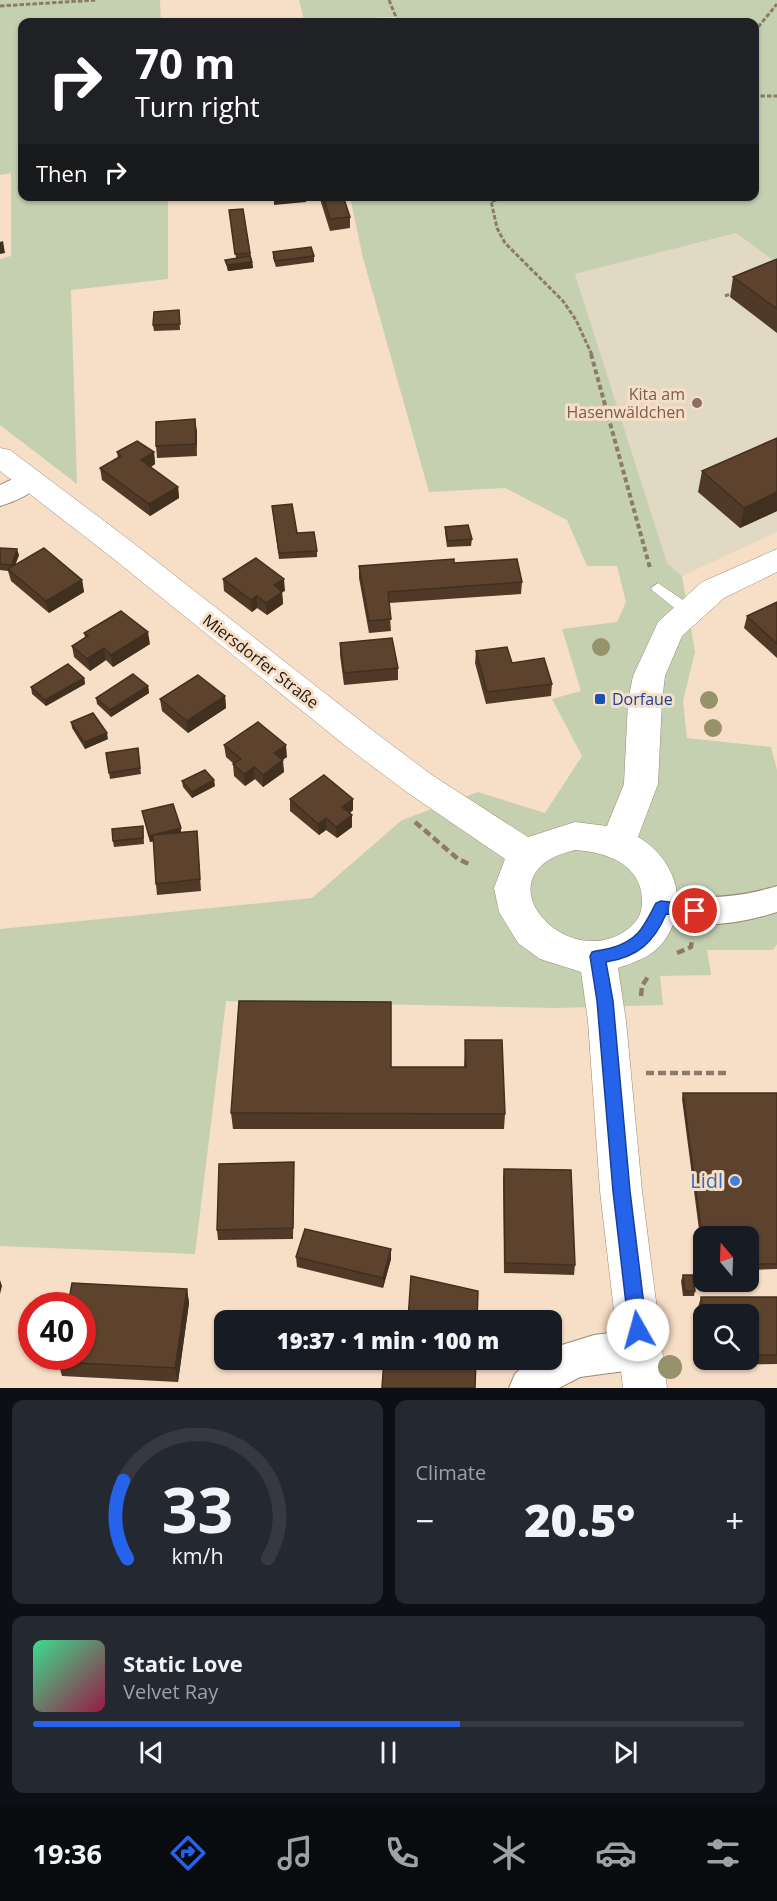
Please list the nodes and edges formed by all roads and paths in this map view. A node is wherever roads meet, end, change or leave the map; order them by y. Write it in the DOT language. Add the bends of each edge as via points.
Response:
graph roads {
  1 [pos="97,0"];
  2 [pos="389,0"];
  3 [pos="777,4"];
  4 [pos="0,6"];
  5 [pos="396,18"];
  6 [pos="759,26"];
  7 [pos="759,96"];
  8 [pos="777,96"];
  9 [pos="491,201"];
  10 [pos="735,292"];
  11 [pos="725,296"];
  12 [pos="0,457"];
  13 [pos="30,480"];
  14 [pos="0,497"];
  15 [pos="777,559"];
  16 [pos="658,588"];
  17 [pos="688,611"];
  18 [pos="618,844"];
  19 [pos="529,856"];
  20 [pos="777,899"];
  21 [pos="661,908"];
  22 [pos="598,956"];
  23 [pos="643,1073"];
  24 [pos="726,1073"];
  25 [pos="642,1369"];
  26 [pos="529,1388"];
  1 -- 4 [label="path"];
  2 -- 5 [label="path"];
  3 -- 6 [label="path"];
  7 -- 8 [label="path"];
  9 -- 16 [label="path" via="502,237 562,300 592,355"];
  10 -- 11 [label="path"];
  12 -- 13 [label="street, Miersdorfer Straße"];
  13 -- 14 [label="street"];
  13 -- 19 [label="street, Miersdorfer Straße" via="373,749"];
  15 -- 17 [label="street" via="713,590"];
  16 -- 17 [label="lane"];
  17 -- 18 [label="street" via="669,630 649,676 641,784"];
  18 -- 19 [label="street" via="575,836 548,843"];
  18 -- 21 [label="street" via="652,870 662,895"];
  19 -- 22 [label="street" via="514,880 514,905 519,918 538,940 552,947 566,953"];
  20 -- 21 [label="street" via="735,911"];
  21 -- 22 [label="street" via="651,931 641,941 614,954"];
  22 -- 25 [label="street"];
  23 -- 24 [label="path"];
  25 -- 26 [label="street" via="572,1359 541,1374"];
}
